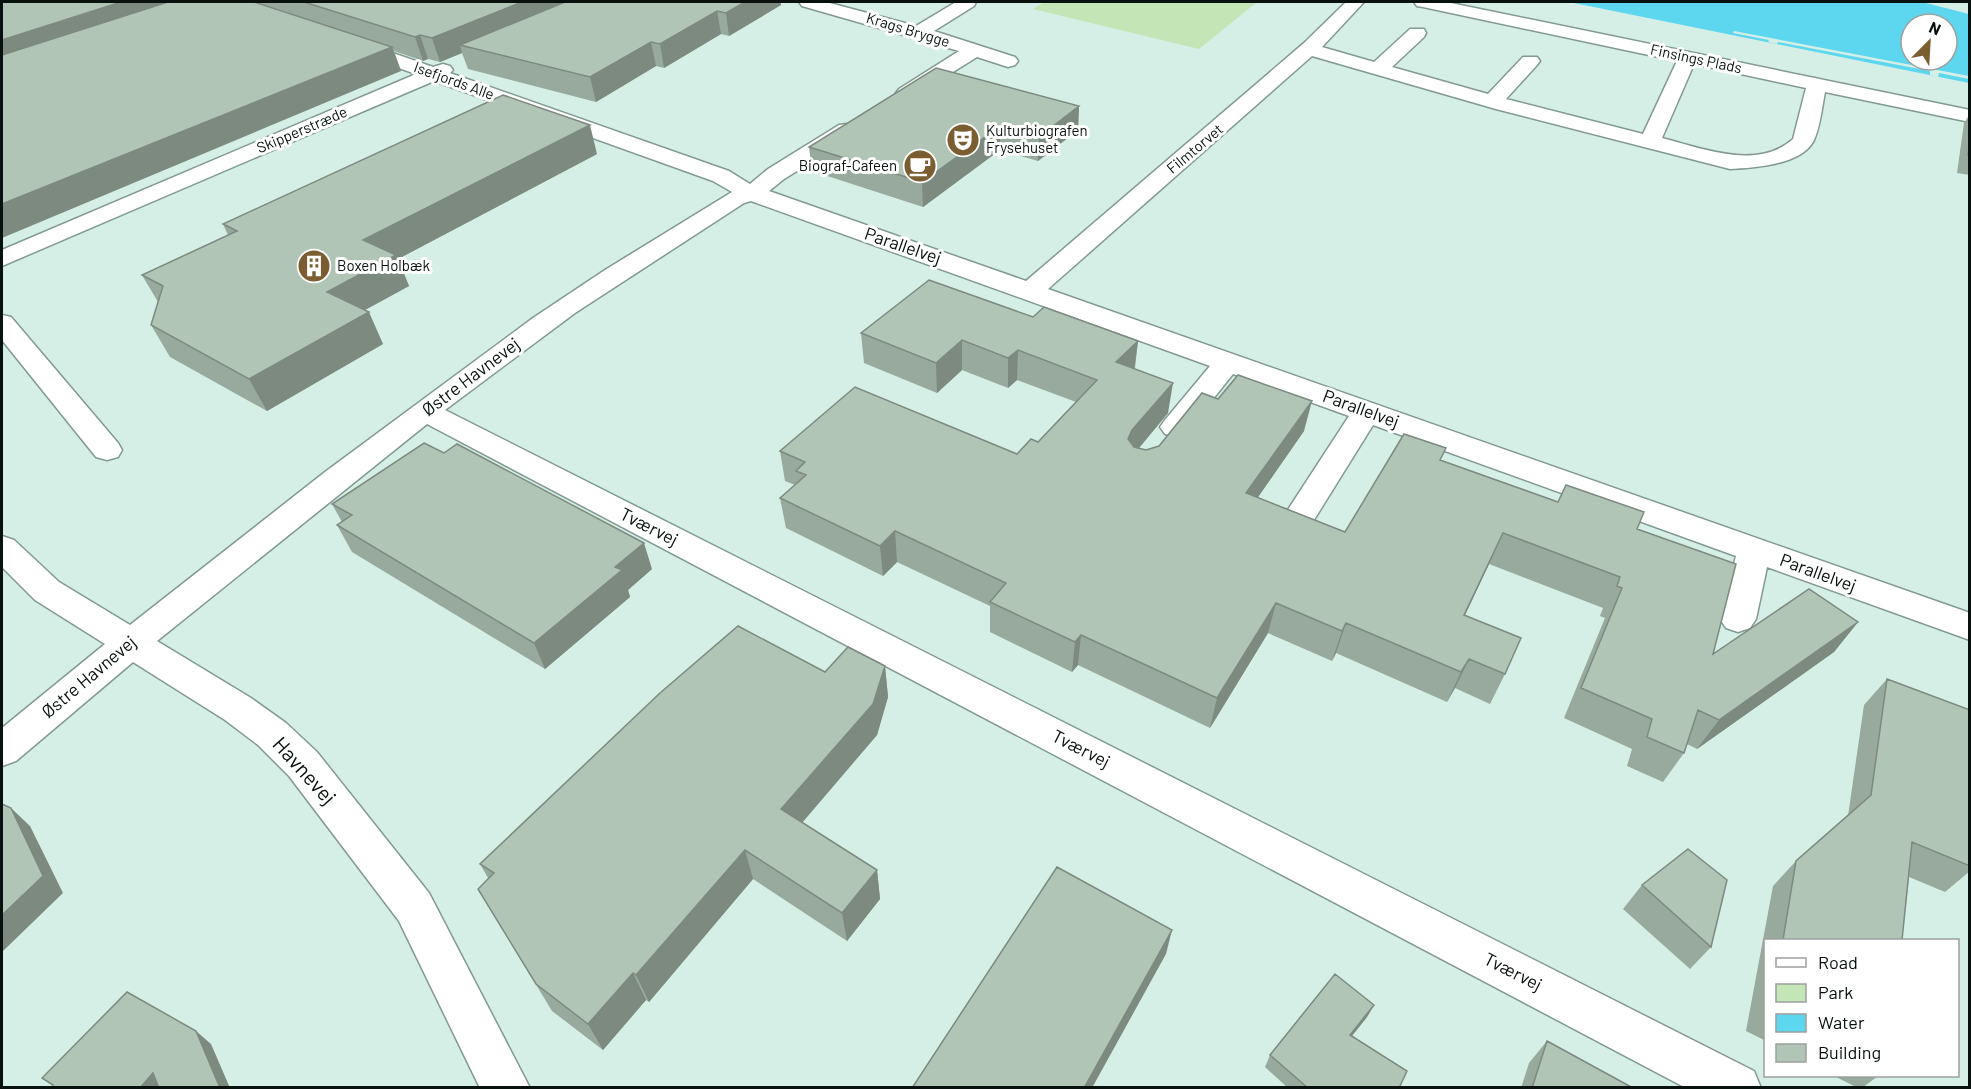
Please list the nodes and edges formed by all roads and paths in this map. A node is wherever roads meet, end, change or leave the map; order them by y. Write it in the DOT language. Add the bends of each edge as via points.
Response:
graph roads {
  1 [pos="808,2"];
  2 [pos="968,2"];
  3 [pos="1355,2"];
  4 [pos="1423,2"];
  5 [pos="919,32"];
  6 [pos="1417,33"];
  7 [pos="334,39"];
  8 [pos="1308,49"];
  9 [pos="1681,50"];
  10 [pos="973,51"];
  11 [pos="466,60"];
  12 [pos="1008,61"];
  13 [pos="1530,61"];
  14 [pos="1378,69"];
  15 [pos="434,73"];
  16 [pos="1817,84"];
  17 [pos="1492,102"];
  18 [pos="884,107"];
  19 [pos="1970,116"];
  20 [pos="865,119"];
  21 [pos="1650,142"];
  22 [pos="751,194"];
  23 [pos="2,259"];
  24 [pos="1030,291"];
  25 [pos="2,323"];
  26 [pos="1229,361"];
  27 [pos="425,411"];
  28 [pos="1367,411"];
  29 [pos="107,450"];
  30 [pos="1157,450"];
  31 [pos="1292,528"];
  32 [pos="2,548"];
  33 [pos="1754,550"];
  34 [pos="1738,619"];
  35 [pos="1970,627"];
  36 [pos="129,644"];
  37 [pos="2,750"];
  38 [pos="506,1088"];
  39 [pos="1737,1088"];
  1 -- 5 [label="street, Krags Brygge"];
  2 -- 5 [label="street"];
  3 -- 8 [label="street, Filmtorvet"];
  4 -- 9 [label="street, Finsings Plads"];
  5 -- 10 [label="street, Krags Brygge"];
  6 -- 14 [label="street"];
  7 -- 15 [label="street, Isefjords Alle"];
  8 -- 14 [label="street"];
  8 -- 24 [label="street, Filmtorvet"];
  9 -- 16 [label="street, Finsings Plads"];
  9 -- 21 [label="street"];
  10 -- 12 [label="street"];
  10 -- 18 [label="street"];
  11 -- 15 [label="street, Skipperstræde"];
  13 -- 17 [label="street"];
  14 -- 17 [label="street"];
  15 -- 22 [label="street, Isefjords Alle" via="721,176"];
  15 -- 23 [label="street, Skipperstræde"];
  16 -- 19 [label="street, Finsings Plads"];
  16 -- 21 [label="street" via="1803,141 1785,153 1730,162"];
  17 -- 21 [label="street"];
  20 -- 22 [label="street, Østre Havnevej"];
  22 -- 24 [label="street, Parallelvej"];
  22 -- 27 [label="street, Østre Havnevej" via="736,198 545,322"];
  24 -- 26 [label="street, Parallelvej"];
  25 -- 29 [label="street"];
  26 -- 28 [label="street, Parallelvej"];
  26 -- 30 [label="street"];
  27 -- 36 [label="street, Østre Havnevej"];
  27 -- 39 [label="street, Tværvej"];
  28 -- 31 [label="street"];
  28 -- 33 [label="street, Parallelvej"];
  32 -- 36 [label="street, Havnevej" via="47,591"];
  33 -- 34 [label="street"];
  33 -- 35 [label="street, Parallelvej"];
  36 -- 37 [label="street, Østre Havnevej"];
  36 -- 38 [label="street, Havnevej" via="238,709 303,764 414,907"];
}
